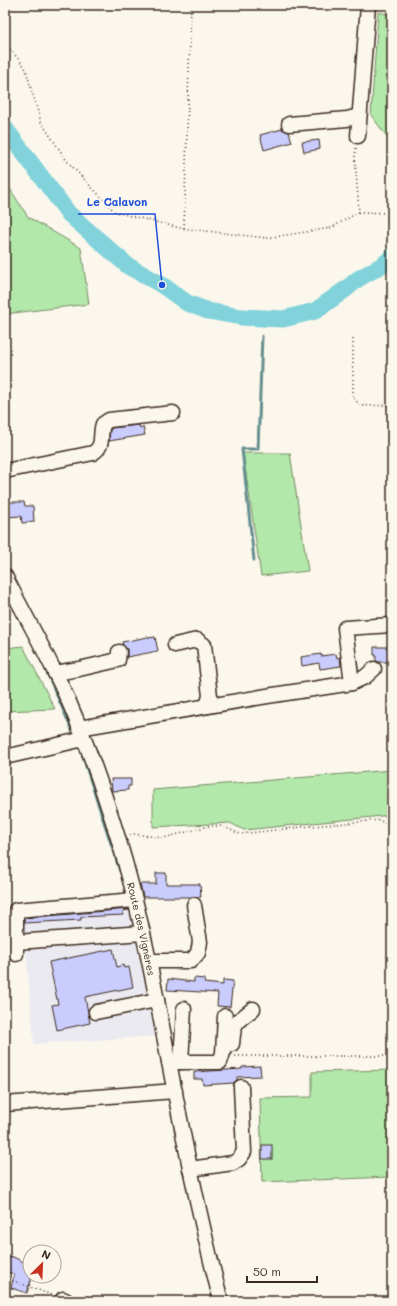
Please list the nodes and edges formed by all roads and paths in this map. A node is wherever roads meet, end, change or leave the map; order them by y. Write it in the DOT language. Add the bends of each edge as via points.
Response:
graph roads {
  1 [pos="192,5"];
  2 [pos="368,5"];
  3 [pos="5,43"];
  4 [pos="359,116"];
  5 [pos="289,124"];
  6 [pos="358,136"];
  7 [pos="359,212"];
  8 [pos="392,213"];
  9 [pos="184,228"];
  10 [pos="353,338"];
  11 [pos="392,405"];
  12 [pos="172,413"];
  13 [pos="5,471"];
  14 [pos="5,576"];
  15 [pos="392,625"];
  16 [pos="175,645"];
  17 [pos="119,652"];
  18 [pos="374,669"];
  19 [pos="55,672"];
  20 [pos="352,683"];
  21 [pos="208,706"];
  22 [pos="81,733"];
  23 [pos="5,757"];
  24 [pos="118,837"];
  25 [pos="392,861"];
  26 [pos="135,900"];
  27 [pos="194,905"];
  28 [pos="143,933"];
  29 [pos="150,961"];
  30 [pos="157,1000"];
  31 [pos="184,1009"];
  32 [pos="253,1009"];
  33 [pos="96,1012"];
  34 [pos="225,1016"];
  35 [pos="392,1056"];
  36 [pos="225,1059"];
  37 [pos="175,1062"];
  38 [pos="241,1087"];
  39 [pos="175,1091"];
  40 [pos="5,1104"];
  41 [pos="190,1169"];
  42 [pos="5,1278"];
  43 [pos="65,1300"];
  44 [pos="221,1301"];
  1 -- 9 [label="path"];
  2 -- 4 [label="street"];
  3 -- 9 [label="path" via="25,68 41,122 67,161 116,212"];
  4 -- 5 [label="street"];
  4 -- 6 [label="street"];
  6 -- 7 [label="path" via="355,157"];
  7 -- 8 [label="path"];
  7 -- 9 [label="path" via="331,228 267,238"];
  10 -- 11 [label="path" via="353,398 361,406"];
  12 -- 13 [label="street" via="109,420 103,424 101,430 102,443 93,453"];
  14 -- 19 [label="street, Route des Vignères"];
  15 -- 20 [label="street" via="345,628"];
  16 -- 21 [label="street" via="197,640 204,645 210,696"];
  17 -- 19 [label="street" via="118,660"];
  18 -- 20 [label="street"];
  19 -- 22 [label="street, Route des Vignères"];
  20 -- 21 [label="street"];
  21 -- 22 [label="street"];
  22 -- 23 [label="street"];
  22 -- 24 [label="street, Route des Vignères"];
  24 -- 25 [label="path" via="134,834 164,838 209,826 222,826 240,834 379,820 388,825 388,845"];
  24 -- 26 [label="street, Route des Vignères"];
  26 -- 28 [label="street, Route des Vignères"];
  26 -- 28 [label="street" via="16,910 16,948"];
  27 -- 29 [label="street" via="200,942 198,953 191,961"];
  28 -- 29 [label="street, Route des Vignères"];
  29 -- 30 [label="street, Route des Vignères"];
  30 -- 33 [label="street"];
  30 -- 37 [label="street, Route des Vignères"];
  31 -- 37 [label="street"];
  32 -- 36 [label="street" via="234,1026"];
  34 -- 36 [label="street"];
  35 -- 36 [label="path" via="243,1055"];
  36 -- 37 [label="street"];
  37 -- 39 [label="street, Route des Vignères"];
  38 -- 41 [label="street" via="244,1152 233,1163"];
  39 -- 40 [label="street"];
  39 -- 41 [label="street, Route des Vignères"];
  41 -- 44 [label="street, Route des Vignères"];
  42 -- 43 [label="path"];
}
